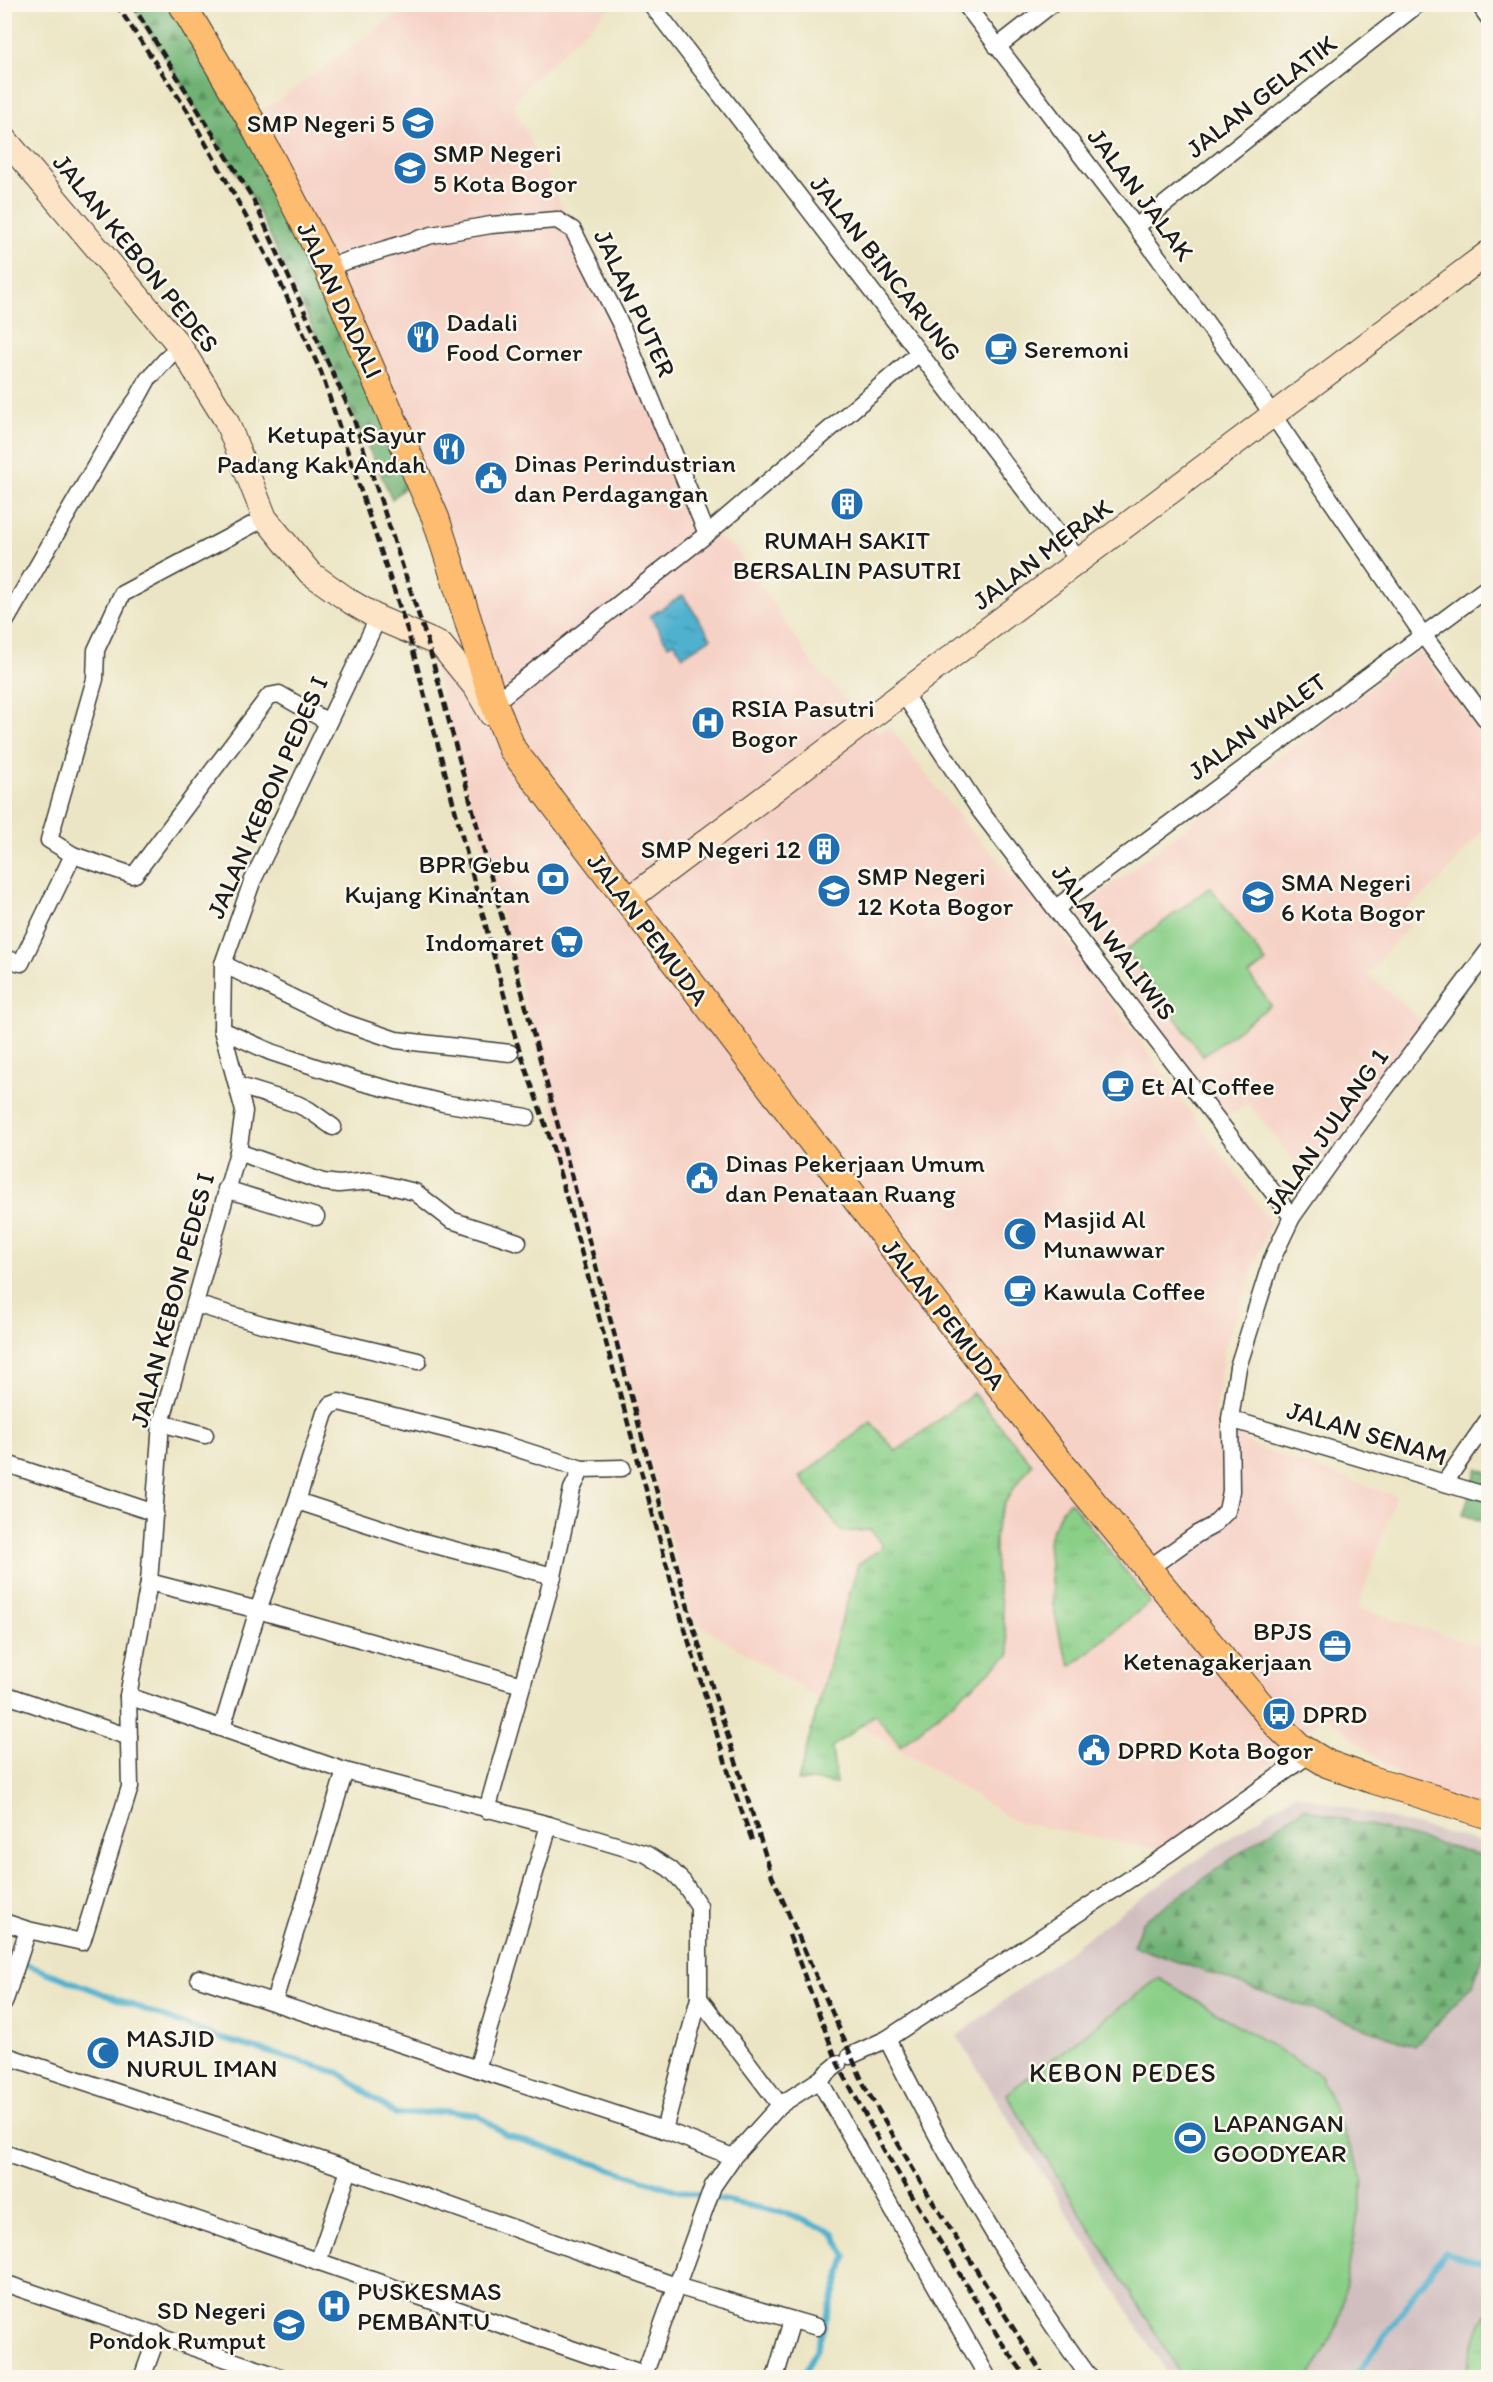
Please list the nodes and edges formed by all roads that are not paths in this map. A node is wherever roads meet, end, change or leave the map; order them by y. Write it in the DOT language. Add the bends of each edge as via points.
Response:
graph roads {
  1 [pos="182,4"];
  2 [pos="651,4"];
  3 [pos="965,4"];
  4 [pos="1052,4"];
  5 [pos="1418,4"];
  6 [pos="1479,4"];
  7 [pos="1488,17"];
  8 [pos="997,47"];
  9 [pos="4,138"];
  10 [pos="1136,227"];
  11 [pos="1488,254"];
  12 [pos="336,264"];
  13 [pos="179,345"];
  14 [pos="919,353"];
  15 [pos="1274,416"];
  16 [pos="265,518"];
  17 [pos="707,534"];
  18 [pos="1080,562"];
  19 [pos="1488,587"];
  20 [pos="467,610"];
  21 [pos="378,618"];
  22 [pos="4,624"];
  23 [pos="1423,635"];
  24 [pos="441,645"];
  25 [pos="903,693"];
  26 [pos="494,703"];
  27 [pos="328,722"];
  28 [pos="1488,722"];
  29 [pos="512,749"];
  30 [pos="73,855"];
  31 [pos="628,900"];
  32 [pos="1056,908"];
  33 [pos="1488,951"];
  34 [pos="4,958"];
  35 [pos="223,964"];
  36 [pos="222,1030"];
  37 [pos="510,1053"];
  38 [pos="239,1086"];
  39 [pos="527,1117"];
  40 [pos="333,1127"];
  41 [pos="238,1152"];
  42 [pos="226,1189"];
  43 [pos="316,1217"];
  44 [pos="1292,1217"];
  45 [pos="518,1242"];
  46 [pos="195,1304"];
  47 [pos="418,1360"];
  48 [pos="1230,1419"];
  49 [pos="1488,1420"];
  50 [pos="161,1423"];
  51 [pos="205,1435"];
  52 [pos="4,1463"];
  53 [pos="622,1468"];
  54 [pos="582,1469"];
  55 [pos="1445,1482"];
  56 [pos="1488,1496"];
  57 [pos="297,1501"];
  58 [pos="156,1513"];
  59 [pos="1148,1569"];
  60 [pos="553,1576"];
  61 [pos="149,1581"];
  62 [pos="258,1610"];
  63 [pos="522,1685"];
  64 [pos="4,1694"];
  65 [pos="128,1696"];
  66 [pos="222,1728"];
  67 [pos="129,1737"];
  68 [pos="1310,1754"];
  69 [pos="345,1772"];
  70 [pos="487,1810"];
  71 [pos="1488,1815"];
  72 [pos="549,1825"];
  73 [pos="4,1922"];
  74 [pos="28,1930"];
  75 [pos="199,1978"];
  76 [pos="699,1998"];
  77 [pos="274,2001"];
  78 [pos="4,2002"];
  79 [pos="887,2039"];
  80 [pos="4,2055"];
  81 [pos="477,2069"];
  82 [pos="819,2080"];
  83 [pos="780,2106"];
  84 [pos="664,2130"];
  85 [pos="4,2153"];
  86 [pos="733,2157"];
  87 [pos="349,2170"];
  88 [pos="318,2262"];
  89 [pos="4,2283"];
  90 [pos="676,2286"];
  91 [pos="792,2320"];
  92 [pos="817,2327"];
  93 [pos="158,2334"];
  94 [pos="644,2376"];
  95 [pos="142,2378"];
  96 [pos="283,2378"];
  97 [pos="775,2378"];
  98 [pos="988,2378"];
  99 [pos="1090,2378"];
  1 -- 12 [label="main road, JALAN DADALI"];
  2 -- 14 [label="street, JALAN BINCARUNG"];
  3 -- 8 [label="street, JALAN JALAK"];
  4 -- 8 [label="street"];
  5 -- 10 [label="street, JALAN GELATIK"];
  6 -- 7 [label="street"];
  8 -- 10 [label="street, JALAN JALAK"];
  9 -- 13 [label="street, JALAN KEBON PEDES"];
  10 -- 15 [label="street, JALAN JALAK"];
  11 -- 15 [label="street, JALAN MERAK"];
  12 -- 17 [label="street, JALAN PUTER" via="432,235 502,224 557,220 566,224 573,230 621,325"];
  12 -- 20 [label="main road, JALAN DADALI" via="436,519"];
  13 -- 16 [label="street, JALAN KEBON PEDES" via="226,420"];
  13 -- 22 [label="street" via="151,376 122,420"];
  14 -- 17 [label="street"];
  14 -- 18 [label="street, JALAN BINCARUNG"];
  15 -- 18 [label="street, JALAN MERAK"];
  15 -- 23 [label="street, JALAN JALAK"];
  16 -- 21 [label="street, JALAN KEBON PEDES" via="310,573"];
  16 -- 30 [label="street" via="122,594 96,650 95,679 49,840"];
  17 -- 26 [label="street"];
  18 -- 25 [label="street, JALAN MERAK"];
  19 -- 23 [label="street, JALAN WALET"];
  20 -- 24 [label="street" via="464,627 454,639"];
  20 -- 26 [label="main road, JALAN DADALI"];
  21 -- 24 [label="street, JALAN KEBON PEDES"];
  21 -- 27 [label="street, JALAN KEBON PEDES I"];
  23 -- 28 [label="street, JALAN JALAK"];
  23 -- 32 [label="street, JALAN WALET"];
  24 -- 29 [label="street, JALAN KEBON PEDES" via="476,688"];
  25 -- 31 [label="street, JALAN MERAK"];
  25 -- 32 [label="street, JALAN WALIWIS" via="981,812"];
  26 -- 29 [label="main road, JALAN PEMUDA"];
  27 -- 30 [label="street" via="279,694 269,696 135,874"];
  27 -- 35 [label="street, JALAN KEBON PEDES I" via="252,882"];
  29 -- 31 [label="main road, JALAN PEMUDA"];
  30 -- 34 [label="street" via="21,963"];
  31 -- 59 [label="main road, JALAN PEMUDA" via="949,1321"];
  32 -- 44 [label="street, JALAN WALIWIS"];
  33 -- 44 [label="street, JALAN JULANG 1"];
  35 -- 36 [label="street, JALAN KEBON PEDES I"];
  35 -- 37 [label="street" via="340,1021 396,1040"];
  36 -- 38 [label="street, JALAN KEBON PEDES I"];
  36 -- 39 [label="street" via="271,1052 361,1082 444,1103"];
  38 -- 40 [label="street" via="309,1110"];
  38 -- 41 [label="street, JALAN KEBON PEDES I" via="244,1111"];
  41 -- 42 [label="street, JALAN KEBON PEDES I"];
  41 -- 45 [label="street" via="323,1182 370,1181 415,1192 451,1220"];
  42 -- 43 [label="street"];
  42 -- 46 [label="street, JALAN KEBON PEDES I"];
  44 -- 48 [label="street, JALAN JULANG 1" via="1256,1306 1238,1367"];
  46 -- 47 [label="street" via="265,1325"];
  46 -- 50 [label="street, JALAN KEBON PEDES I"];
  48 -- 55 [label="street, JALAN SENAM"];
  48 -- 59 [label="street, JALAN JULANG 1" via="1231,1491 1227,1511 1212,1526"];
  49 -- 55 [label="street"];
  50 -- 51 [label="street"];
  50 -- 58 [label="street, JALAN KEBON PEDES I"];
  52 -- 58 [label="street"];
  53 -- 54 [label="street"];
  54 -- 57 [label="street" via="500,1443 339,1402 325,1413"];
  54 -- 60 [label="street" via="568,1506"];
  55 -- 56 [label="street, JALAN SENAM"];
  57 -- 60 [label="street" via="420,1541"];
  57 -- 62 [label="street"];
  58 -- 61 [label="street, JALAN KEBON PEDES I"];
  59 -- 68 [label="main road, JALAN PEMUDA" via="1278,1726"];
  60 -- 63 [label="street"];
  61 -- 62 [label="street"];
  61 -- 65 [label="street, JALAN KEBON PEDES I"];
  62 -- 63 [label="street"];
  62 -- 66 [label="street"];
  63 -- 70 [label="street"];
  64 -- 67 [label="street"];
  65 -- 66 [label="street"];
  65 -- 67 [label="street, JALAN KEBON PEDES I"];
  66 -- 69 [label="street"];
  67 -- 74 [label="street, JALAN KEBON PEDES I" via="130,1787 82,1942"];
  68 -- 71 [label="main road, JALAN PEMUDA" via="1370,1779"];
  68 -- 79 [label="street" via="1171,1852"];
  69 -- 70 [label="street"];
  69 -- 77 [label="street"];
  70 -- 72 [label="street"];
  72 -- 76 [label="street" via="646,1854 683,1882 699,1906"];
  72 -- 81 [label="street"];
  73 -- 74 [label="street"];
  74 -- 78 [label="street"];
  75 -- 77 [label="street"];
  76 -- 83 [label="street"];
  76 -- 84 [label="street"];
  77 -- 81 [label="street"];
  79 -- 82 [label="street" via="844,2060"];
  79 -- 99 [label="street" via="987,2222 1048,2320"];
  80 -- 87 [label="street"];
  81 -- 84 [label="street"];
  82 -- 83 [label="street"];
  82 -- 98 [label="street"];
  83 -- 86 [label="street"];
  84 -- 86 [label="street"];
  85 -- 88 [label="street"];
  86 -- 90 [label="street" via="713,2186"];
  87 -- 88 [label="street"];
  87 -- 90 [label="street"];
  88 -- 94 [label="street"];
  89 -- 93 [label="street"];
  90 -- 91 [label="street"];
  90 -- 94 [label="street"];
  91 -- 92 [label="street"];
  91 -- 97 [label="street"];
  93 -- 95 [label="street"];
  93 -- 96 [label="street"];
}
